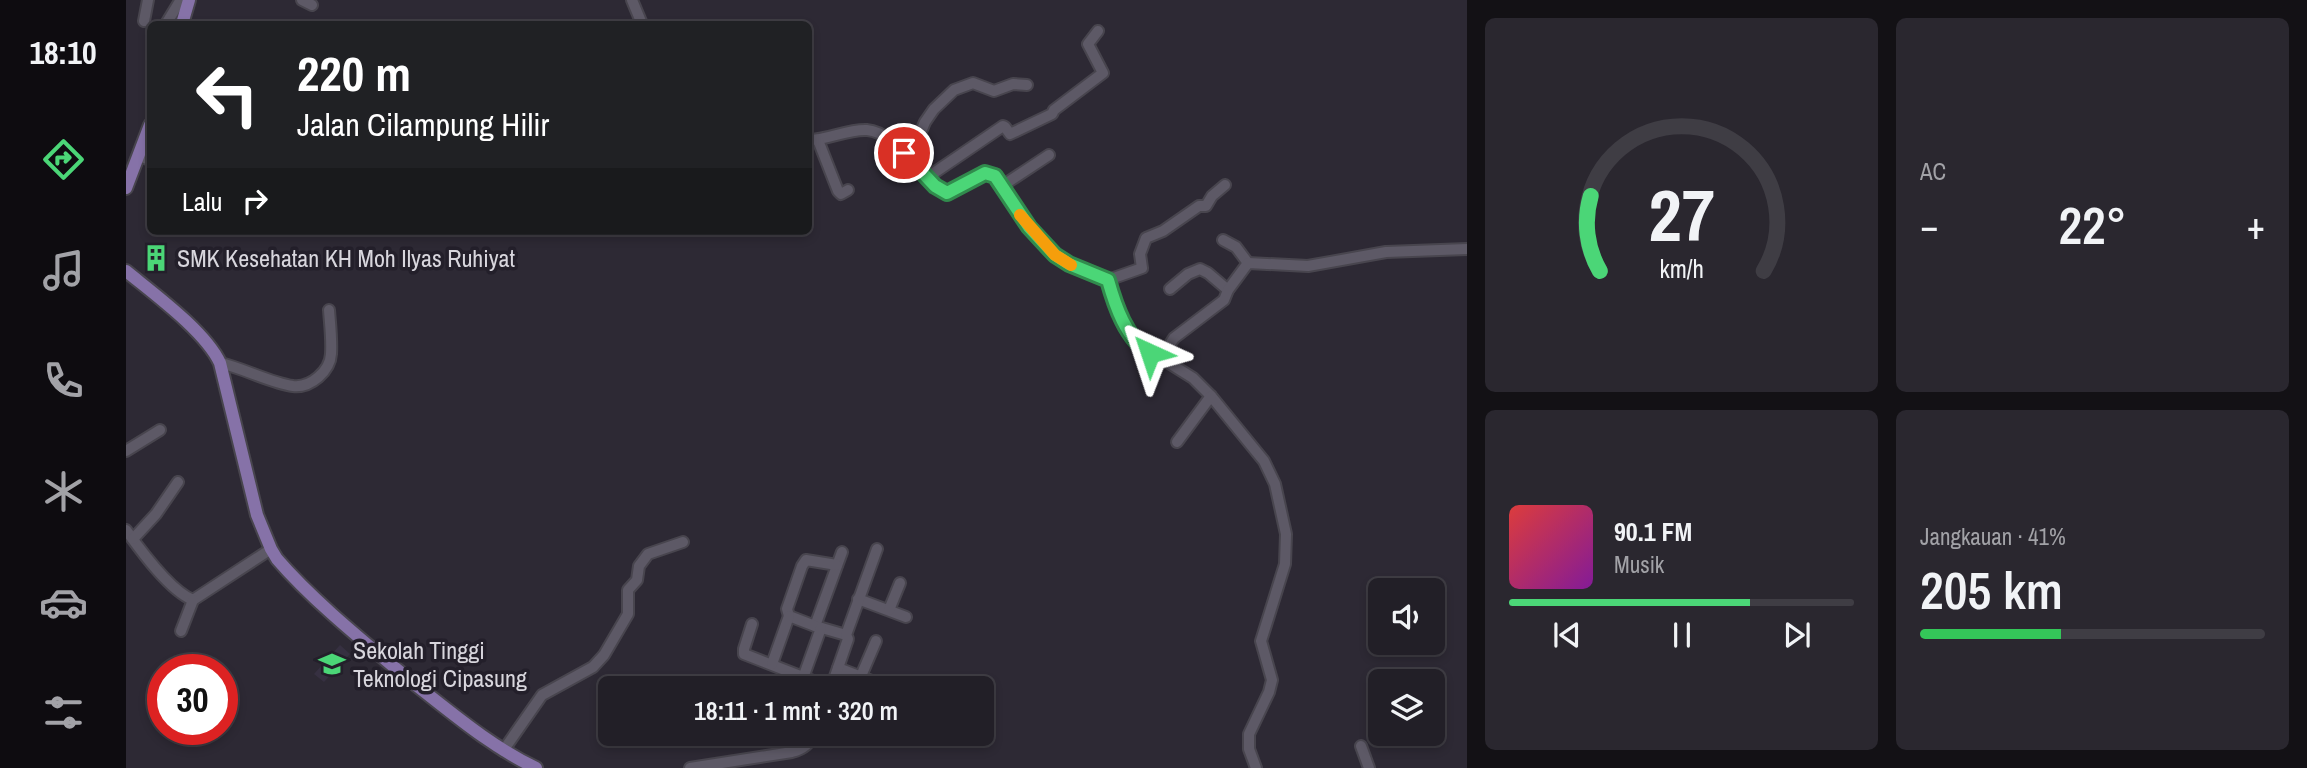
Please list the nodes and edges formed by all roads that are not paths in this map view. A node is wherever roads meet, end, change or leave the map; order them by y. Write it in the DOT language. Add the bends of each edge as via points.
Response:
graph roads {
  1 [pos="148,0"];
  2 [pos="632,0"];
  3 [pos="182,1"];
  4 [pos="168,21"];
  5 [pos="182,21"];
  6 [pos="641,21"];
  7 [pos="145,24"];
  8 [pos="1098,31"];
  9 [pos="1027,85"];
  10 [pos="813,140"];
  11 [pos="904,153"];
  12 [pos="1049,155"];
  13 [pos="145,158"];
  14 [pos="928,177"];
  15 [pos="1225,185"];
  16 [pos="1002,186"];
  17 [pos="126,188"];
  18 [pos="848,190"];
  19 [pos="1223,240"];
  20 [pos="1467,249"];
  21 [pos="1248,263"];
  22 [pos="126,271"];
  23 [pos="1108,280"];
  24 [pos="1170,289"];
  25 [pos="1227,290"];
  26 [pos="329,310"];
  27 [pos="1161,358"];
  28 [pos="220,363"];
  29 [pos="1211,396"];
  30 [pos="160,429"];
  31 [pos="1177,443"];
  32 [pos="126,452"];
  33 [pos="178,482"];
  34 [pos="129,535"];
  35 [pos="683,542"];
  36 [pos="877,549"];
  37 [pos="271,550"];
  38 [pos="842,552"];
  39 [pos="837,565"];
  40 [pos="900,583"];
  41 [pos="858,599"];
  42 [pos="193,600"];
  43 [pos="889,610"];
  44 [pos="789,616"];
  45 [pos="906,617"];
  46 [pos="752,624"];
  47 [pos="818,627"];
  48 [pos="181,631"];
  49 [pos="846,635"];
  50 [pos="876,641"];
  51 [pos="772,664"];
  52 [pos="838,668"];
  53 [pos="799,676"];
  54 [pos="804,676"];
  55 [pos="835,676"];
  56 [pos="861,676"];
  57 [pos="806,746"];
  58 [pos="1361,746"];
  59 [pos="503,751"];
  60 [pos="536,768"];
  61 [pos="690,768"];
  62 [pos="1256,768"];
  63 [pos="1368,768"];
  1 -- 7 [label="street"];
  2 -- 6 [label="street"];
  3 -- 4 [label="street"];
  3 -- 5 [label="main road"];
  8 -- 14 [label="street" via="1088,44 1103,73 1052,114 1010,134 1003,126"];
  9 -- 11 [label="street" via="994,91 973,83 954,90 934,109"];
  10 -- 11 [label="street" via="868,130"];
  10 -- 18 [label="street" via="838,191"];
  11 -- 14 [label="street"];
  12 -- 16 [label="street"];
  13 -- 17 [label="main road"];
  14 -- 16 [label="street" via="947,193 985,173 995,176"];
  15 -- 23 [label="street" via="1206,206 1146,238 1140,254 1142,268"];
  16 -- 23 [label="street" via="1029,227 1055,255"];
  19 -- 21 [label="street" via="1236,247"];
  20 -- 21 [label="street" via="1386,253 1308,266"];
  21 -- 25 [label="street"];
  22 -- 28 [label="main road" via="210,345"];
  23 -- 27 [label="street" via="1139,347"];
  24 -- 25 [label="street" via="1200,269"];
  25 -- 27 [label="street" via="1224,300 1174,338"];
  26 -- 28 [label="street" via="331,355 322,374 312,381 293,386"];
  27 -- 29 [label="street"];
  28 -- 37 [label="main road" via="257,514"];
  29 -- 31 [label="street"];
  29 -- 62 [label="street" via="1264,461 1275,484 1286,534 1285,564 1261,641 1272,680 1249,734"];
  30 -- 32 [label="street"];
  33 -- 34 [label="street" via="156,514"];
  34 -- 42 [label="street" via="172,585"];
  35 -- 59 [label="street" via="644,558 628,591 628,614 604,655 593,667 539,698"];
  36 -- 41 [label="street"];
  37 -- 42 [label="street"];
  37 -- 59 [label="main road" via="369,646"];
  38 -- 39 [label="street"];
  39 -- 44 [label="street" via="804,561 787,609"];
  39 -- 47 [label="street"];
  40 -- 43 [label="street"];
  41 -- 43 [label="street"];
  41 -- 49 [label="street"];
  42 -- 48 [label="street"];
  43 -- 45 [label="street"];
  44 -- 47 [label="street"];
  44 -- 51 [label="street"];
  46 -- 51 [label="street" via="743,652"];
  47 -- 49 [label="street"];
  47 -- 54 [label="street"];
  49 -- 52 [label="street"];
  50 -- 56 [label="street"];
  51 -- 53 [label="street"];
  52 -- 55 [label="street"];
  52 -- 56 [label="street"];
  57 -- 61 [label="street"];
  58 -- 63 [label="street"];
  59 -- 60 [label="main road"];
}
